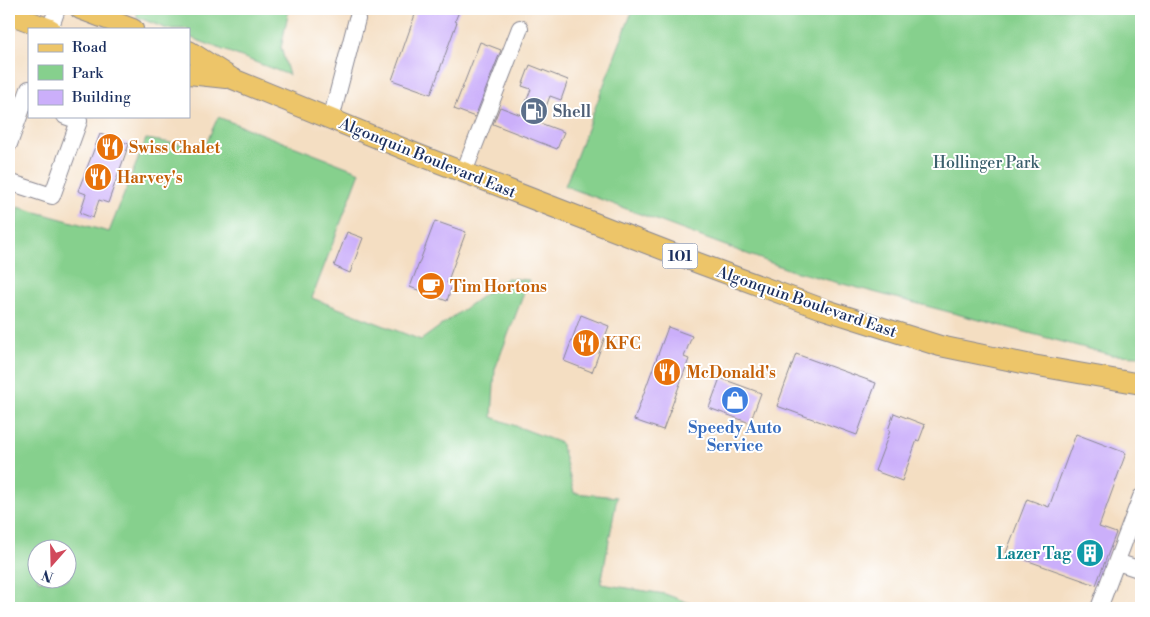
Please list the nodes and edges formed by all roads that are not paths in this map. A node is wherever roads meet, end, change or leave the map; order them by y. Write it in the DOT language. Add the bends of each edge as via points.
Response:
graph roads {
  1 [pos="57,9"];
  2 [pos="80,9"];
  3 [pos="9,14"];
  4 [pos="357,19"];
  5 [pos="47,28"];
  6 [pos="50,28"];
  7 [pos="130,28"];
  8 [pos="520,28"];
  9 [pos="190,52"];
  10 [pos="190,74"];
  11 [pos="233,79"];
  12 [pos="27,98"];
  13 [pos="71,118"];
  14 [pos="331,119"];
  15 [pos="9,144"];
  16 [pos="464,172"];
  17 [pos="9,182"];
  18 [pos="1141,384"];
  19 [pos="1141,496"];
  20 [pos="1117,562"];
  21 [pos="1141,570"];
  22 [pos="1099,608"];
  1 -- 6 [label="street"];
  2 -- 7 [label="main road"];
  3 -- 5 [label="main road"];
  4 -- 14 [label="street"];
  8 -- 16 [label="street"];
  9 -- 11 [label="main road, Algonquin Boulevard East / 101"];
  10 -- 11 [label="main road, Algonquin Boulevard East / 101"];
  11 -- 14 [label="main road, Algonquin Boulevard East / 101"];
  12 -- 15 [label="street"];
  13 -- 17 [label="street" via="79,121 52,196"];
  14 -- 16 [label="main road, Algonquin Boulevard East / 101"];
  16 -- 18 [label="main road, Algonquin Boulevard East / 101" via="820,308 940,346"];
  19 -- 20 [label="street"];
  20 -- 21 [label="street"];
  20 -- 22 [label="street"];
}
